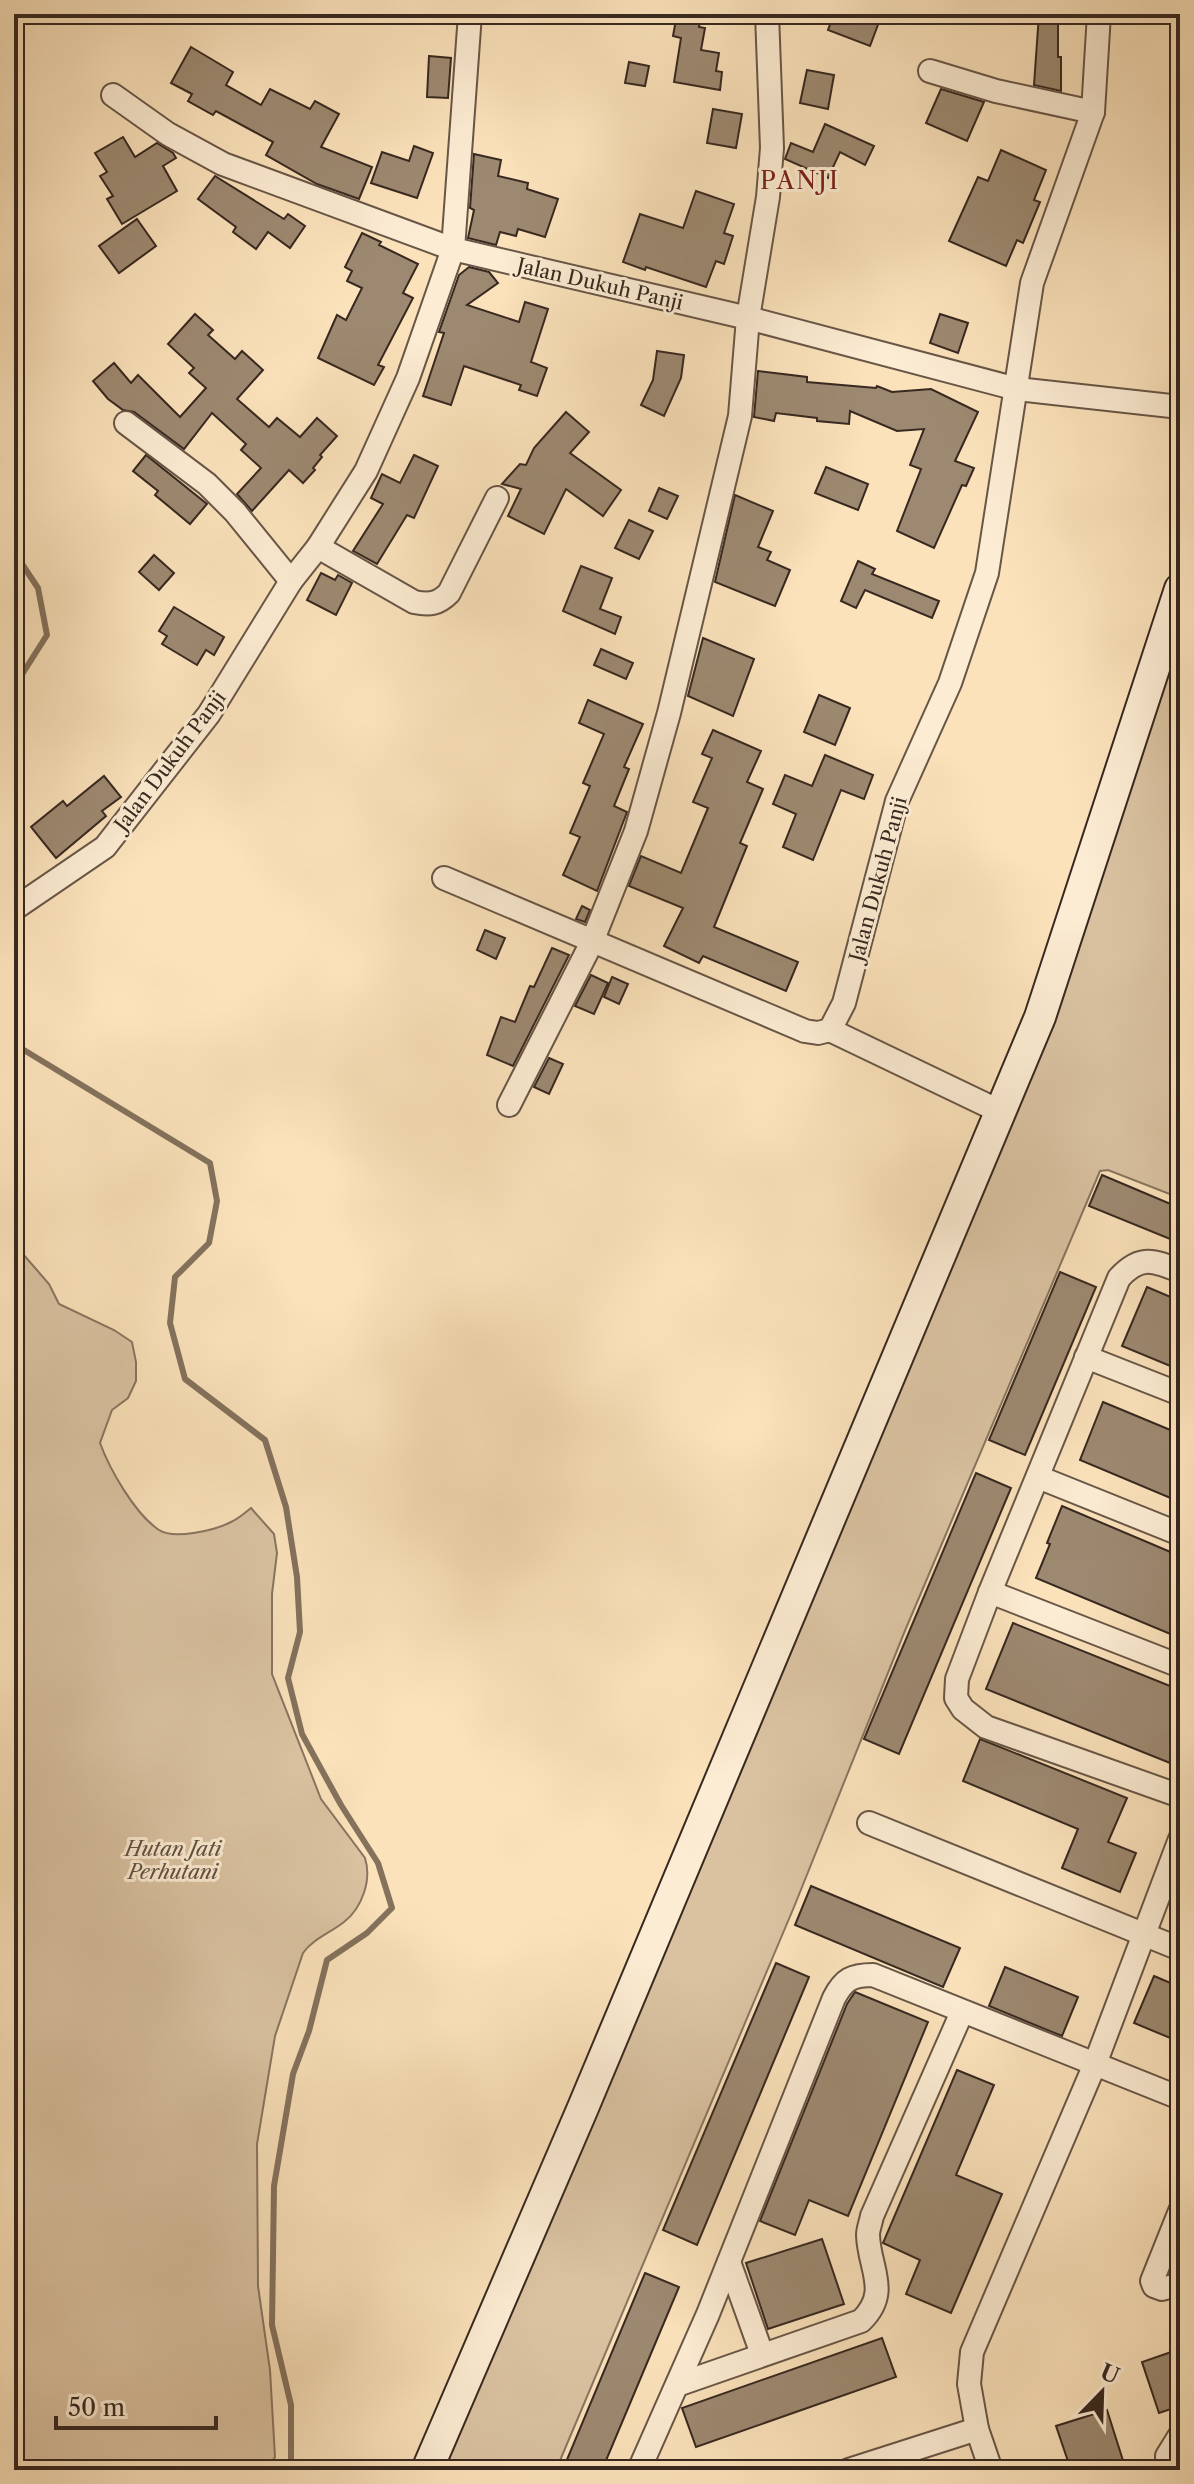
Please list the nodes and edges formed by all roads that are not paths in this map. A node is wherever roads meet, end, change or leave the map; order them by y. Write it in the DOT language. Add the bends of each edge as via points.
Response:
graph roads {
  1 [pos="470,14"];
  2 [pos="767,14"];
  3 [pos="1099,14"];
  4 [pos="930,71"];
  5 [pos="113,95"];
  6 [pos="1093,112"];
  7 [pos="453,249"];
  8 [pos="748,318"];
  9 [pos="1017,389"];
  10 [pos="1180,407"];
  11 [pos="126,423"];
  12 [pos="497,498"];
  13 [pos="318,547"];
  14 [pos="291,581"];
  15 [pos="1180,589"];
  16 [pos="444,878"];
  17 [pos="14,909"];
  18 [pos="592,942"];
  19 [pos="830,1030"];
  20 [pos="509,1105"];
  21 [pos="999,1111"];
  22 [pos="1180,1271"];
  23 [pos="1086,1357"];
  24 [pos="1180,1394"];
  25 [pos="1038,1477"];
  26 [pos="1180,1534"];
  27 [pos="990,1592"];
  28 [pos="1180,1666"];
  29 [pos="1180,1796"];
  30 [pos="869,1823"];
  31 [pos="1180,1839"];
  32 [pos="1143,1936"];
  33 [pos="1180,1949"];
  34 [pos="962,2012"];
  35 [pos="1095,2064"];
  36 [pos="1180,2098"];
  37 [pos="1178,2220"];
  38 [pos="729,2262"];
  39 [pos="1180,2284"];
  40 [pos="762,2354"];
  41 [pos="677,2385"];
  42 [pos="977,2429"];
  43 [pos="1180,2435"];
  44 [pos="427,2470"];
  45 [pos="639,2470"];
  46 [pos="849,2470"];
  47 [pos="991,2470"];
  48 [pos="1168,2470"];
  1 -- 7 [label="street, Jalan Dukuh Panji"];
  2 -- 8 [label="street" via="772,148"];
  3 -- 6 [label="street"];
  4 -- 6 [label="street"];
  5 -- 7 [label="street, Jalan Dukuh Panji" via="223,164"];
  6 -- 9 [label="street" via="1032,283"];
  7 -- 8 [label="street, Jalan Dukuh Panji"];
  7 -- 13 [label="street, Jalan Dukuh Panji" via="408,378 366,471"];
  8 -- 9 [label="street, Jalan Dukuh Panji"];
  8 -- 18 [label="street" via="740,416 669,713 636,831"];
  9 -- 10 [label="street, Jalan Dukuh Panji"];
  9 -- 19 [label="street, Jalan Dukuh Panji" via="987,573 950,683 897,801 844,1003"];
  11 -- 14 [label="street" via="207,484"];
  12 -- 13 [label="street" via="440,602 414,602"];
  13 -- 14 [label="street, Jalan Dukuh Panji"];
  14 -- 17 [label="street, Jalan Dukuh Panji" via="209,714 105,847"];
  15 -- 21 [label="main road" via="1040,1017"];
  16 -- 18 [label="street"];
  18 -- 19 [label="street" via="805,1031"];
  18 -- 20 [label="street"];
  19 -- 21 [label="street"];
  21 -- 44 [label="main road"];
  22 -- 23 [label="street" via="1142,1260 1130,1266 1119,1278"];
  23 -- 24 [label="street"];
  23 -- 25 [label="street"];
  25 -- 26 [label="street"];
  25 -- 27 [label="street"];
  27 -- 28 [label="street"];
  27 -- 29 [label="street" via="957,1679 956,1698 963,1709 986,1727"];
  30 -- 32 [label="street"];
  31 -- 32 [label="street"];
  32 -- 33 [label="street"];
  32 -- 35 [label="street"];
  34 -- 35 [label="street"];
  34 -- 38 [label="street" via="873,1975 855,1975 841,1984"];
  34 -- 40 [label="street" via="872,2216 868,2234 877,2295 872,2310 861,2321"];
  35 -- 36 [label="street"];
  35 -- 42 [label="street" via="972,2352 969,2384"];
  37 -- 39 [label="street" via="1152,2281 1162,2289"];
  38 -- 40 [label="street"];
  38 -- 41 [label="street"];
  40 -- 41 [label="street"];
  41 -- 45 [label="street"];
  42 -- 46 [label="street"];
  42 -- 47 [label="street"];
  43 -- 48 [label="street" via="1167,2456"];
}
